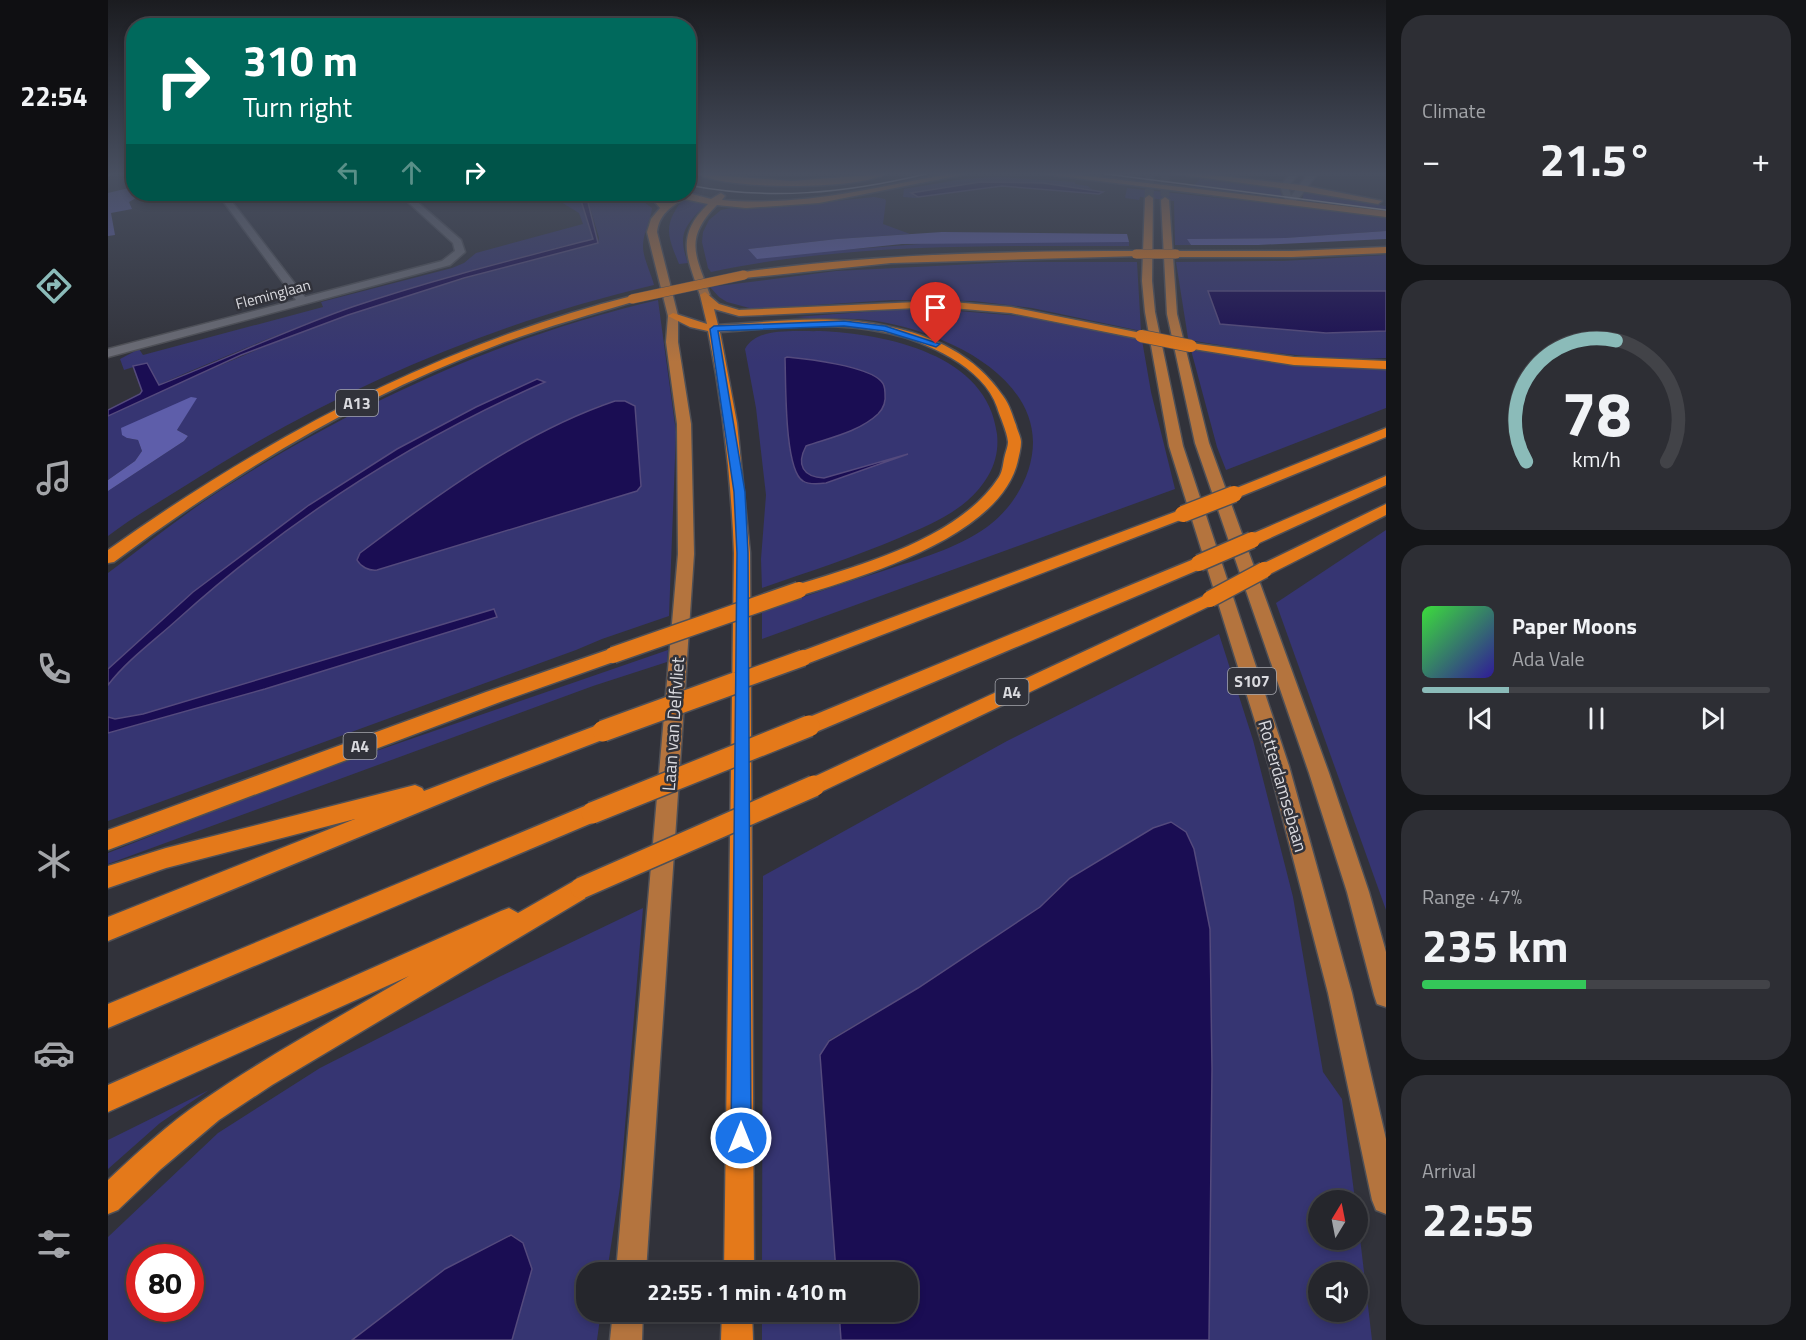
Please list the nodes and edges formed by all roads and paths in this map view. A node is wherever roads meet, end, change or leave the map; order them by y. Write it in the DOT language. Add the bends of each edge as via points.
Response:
graph roads {
  1 [pos="254,237"];
  2 [pos="452,237"];
  3 [pos="653,237"];
  4 [pos="689,237"];
  5 [pos="1154,237"];
  6 [pos="1165,237"];
  7 [pos="1386,249"];
  8 [pos="705,295"];
  9 [pos="303,302"];
  10 [pos="673,316"];
  11 [pos="714,329"];
  12 [pos="108,353"];
  13 [pos="1386,365"];
  14 [pos="1386,432"];
  15 [pos="1386,480"];
  16 [pos="1386,509"];
  17 [pos="108,558"];
  18 [pos="483,777"];
  19 [pos="108,840"];
  20 [pos="108,877"];
  21 [pos="581,888"];
  22 [pos="108,929"];
  23 [pos="1386,995"];
  24 [pos="108,1016"];
  25 [pos="108,1099"];
  26 [pos="108,1200"];
  27 [pos="1386,1200"];
  28 [pos="632,1262"];
  29 [pos="739,1262"];
  30 [pos="627,1322"];
  31 [pos="737,1322"];
  32 [pos="626,1340"];
  33 [pos="736,1340"];
  1 -- 9 [label="street"];
  2 -- 9 [label="street, Fleminglaan" via="460,252 446,262"];
  3 -- 10 [label="main road, Laan van Delfvliet"];
  4 -- 8 [label="main road" via="690,252"];
  5 -- 27 [label="main road, Rotterdamsebaan / S107" via="1147,281 1150,312 1176,446 1279,766 1340,993"];
  6 -- 23 [label="main road, Rotterdamsebaan / S107" via="1172,314 1202,443 1319,773"];
  7 -- 17 [label="highway, A13, bridge" via="1292,254 993,254 897,258 744,275 632,299 512,336 364,400 254,459"];
  8 -- 11 [label="highway"];
  8 -- 13 [label="highway, bridge" via="715,306 739,313 940,304 1011,310 1191,346 1294,361"];
  9 -- 12 [label="street, Fleminglaan"];
  10 -- 11 [label="highway"];
  10 -- 28 [label="main road, Laan van Delfvliet" via="672,342 684,424 686,554"];
  11 -- 19 [label="highway, A4, bridge" via="844,324 885,329 950,351 975,369 1010,418 1014,437 1005,479 981,509 939,538 914,549 493,697"];
  11 -- 29 [label="highway" via="739,492 742,553"];
  14 -- 18 [label="highway, bridge" via="1183,514"];
  15 -- 24 [label="highway, bridge" via="1199,563"];
  16 -- 21 [label="highway, A4, bridge" via="1210,599 814,786"];
  18 -- 20 [label="highway" via="166,858"];
  18 -- 22 [label="highway"];
  21 -- 25 [label="highway, A4"];
  21 -- 26 [label="highway, A4" via="263,1076 210,1111"];
  30 -- 32 [label="main road"];
  31 -- 33 [label="highway"];
}
